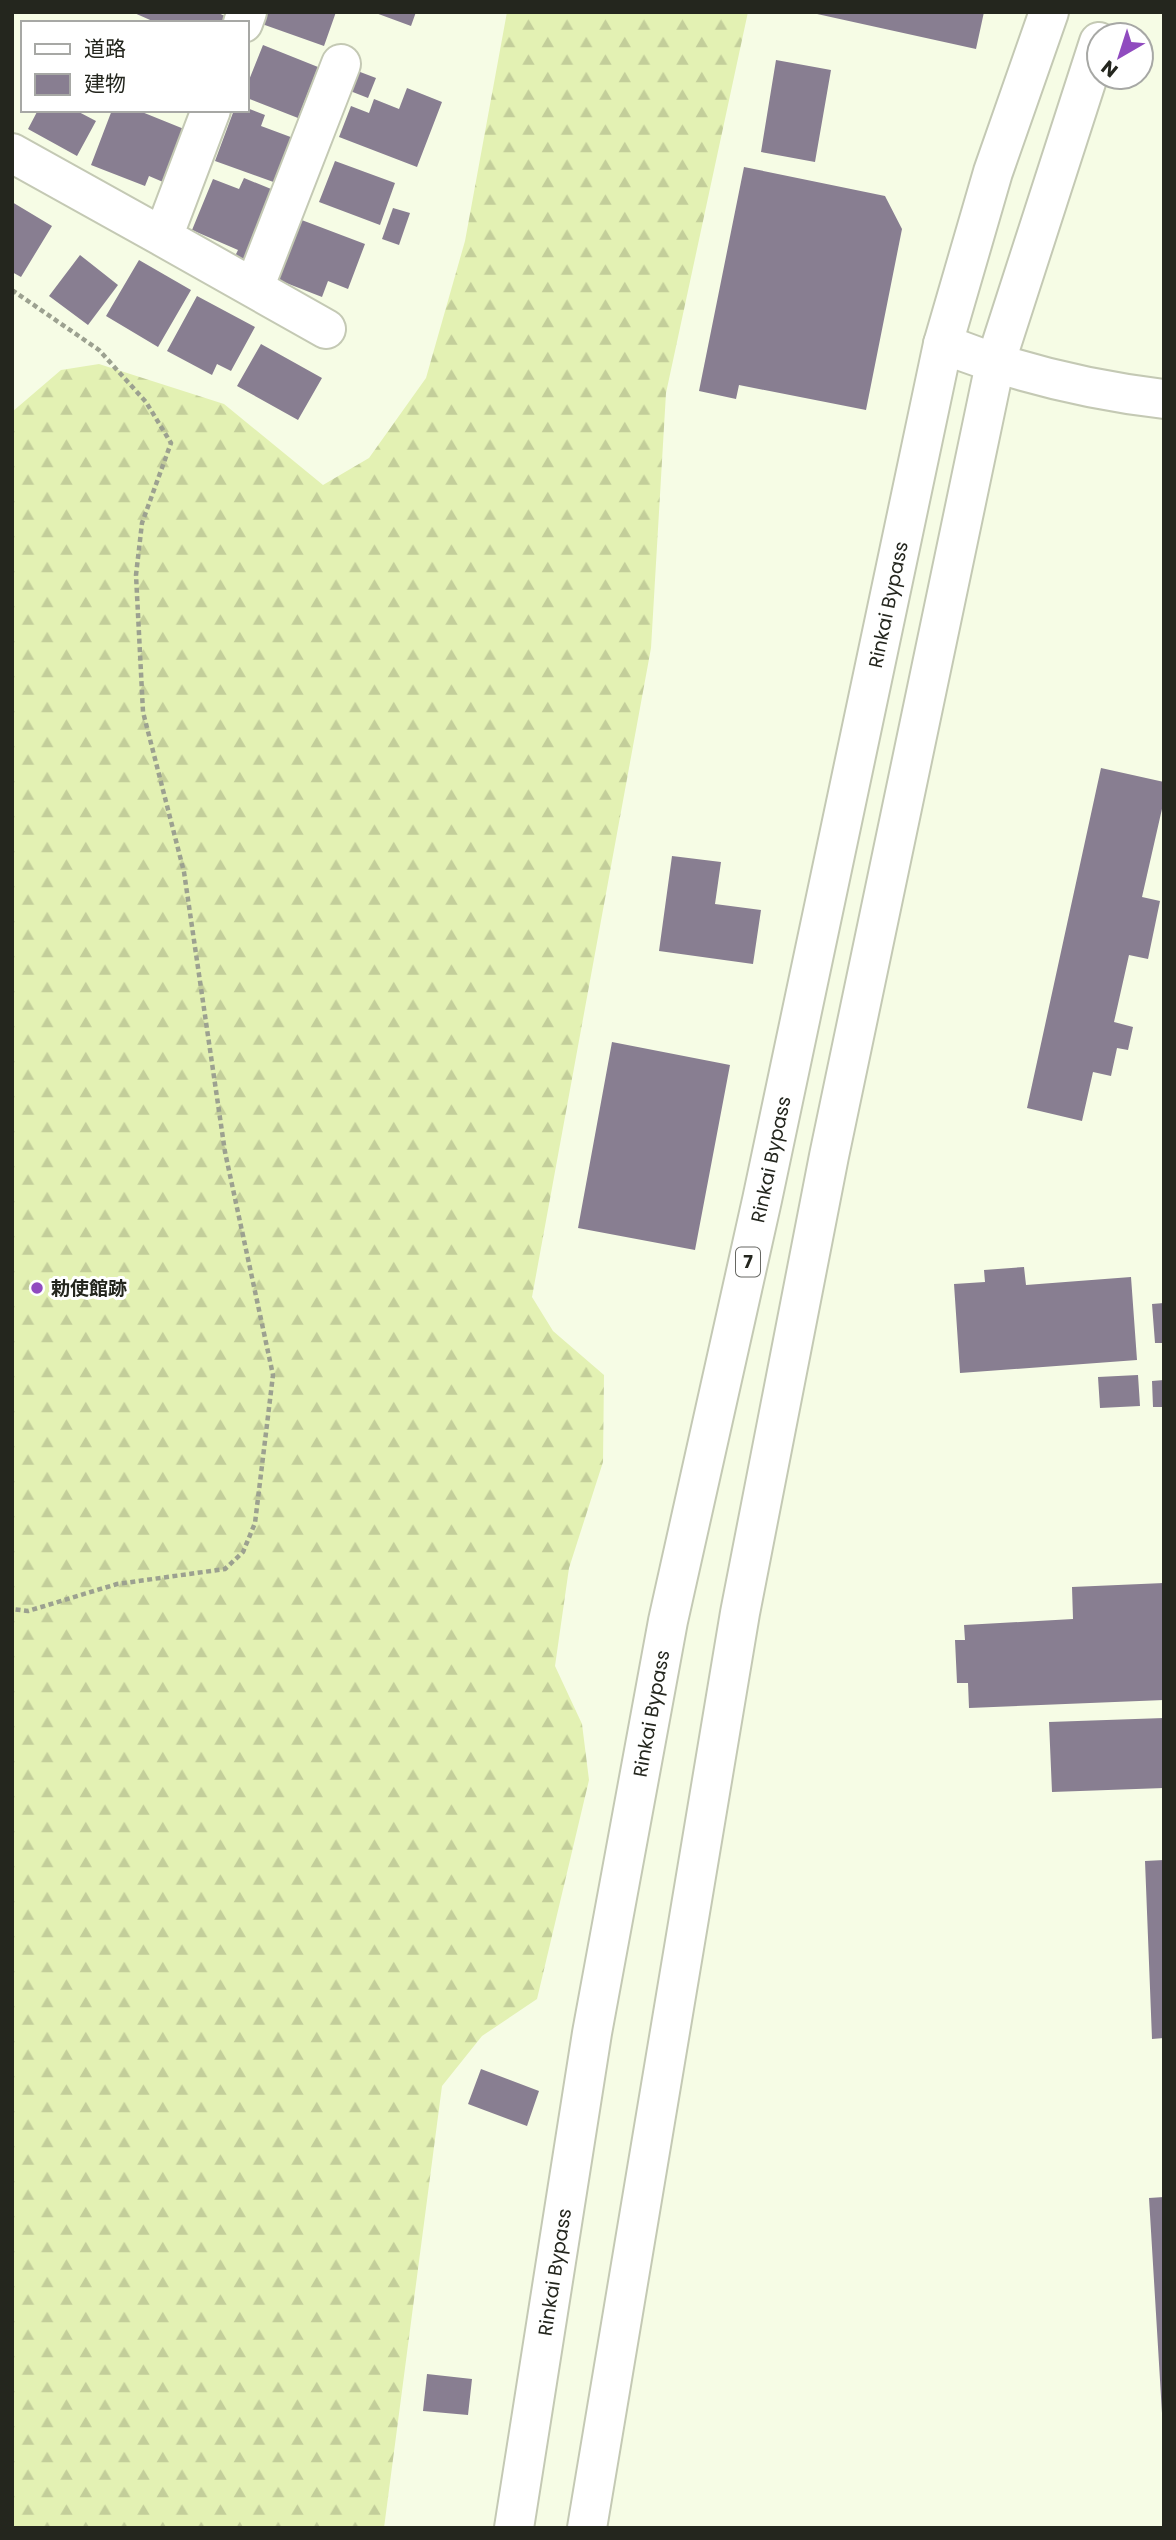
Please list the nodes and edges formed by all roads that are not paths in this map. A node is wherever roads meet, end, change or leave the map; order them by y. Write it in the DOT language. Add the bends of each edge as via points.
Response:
graph roads {
  1 [pos="1049,12"];
  2 [pos="341,64"];
  3 [pos="1085,85"];
  4 [pos="210,112"];
  5 [pos="12,153"];
  6 [pos="163,237"];
  7 [pos="254,288"];
  8 [pos="326,329"];
  9 [pos="943,344"];
  10 [pos="995,365"];
  11 [pos="1164,399"];
  12 [pos="514,2528"];
  13 [pos="587,2528"];
  1 -- 9 [label="main road, Rinkai Bypass / 7" via="993,172"];
  2 -- 7 [label="main road"];
  3 -- 10 [label="main road"];
  4 -- 6 [label="main road"];
  5 -- 6 [label="main road"];
  6 -- 7 [label="main road"];
  7 -- 8 [label="main road"];
  9 -- 10 [label="main road"];
  9 -- 12 [label="main road, Rinkai Bypass / 7" via="668,1621 592,2033"];
  10 -- 11 [label="main road" via="1116,394"];
  10 -- 13 [label="main road" via="829,1156 740,1613"];
}
